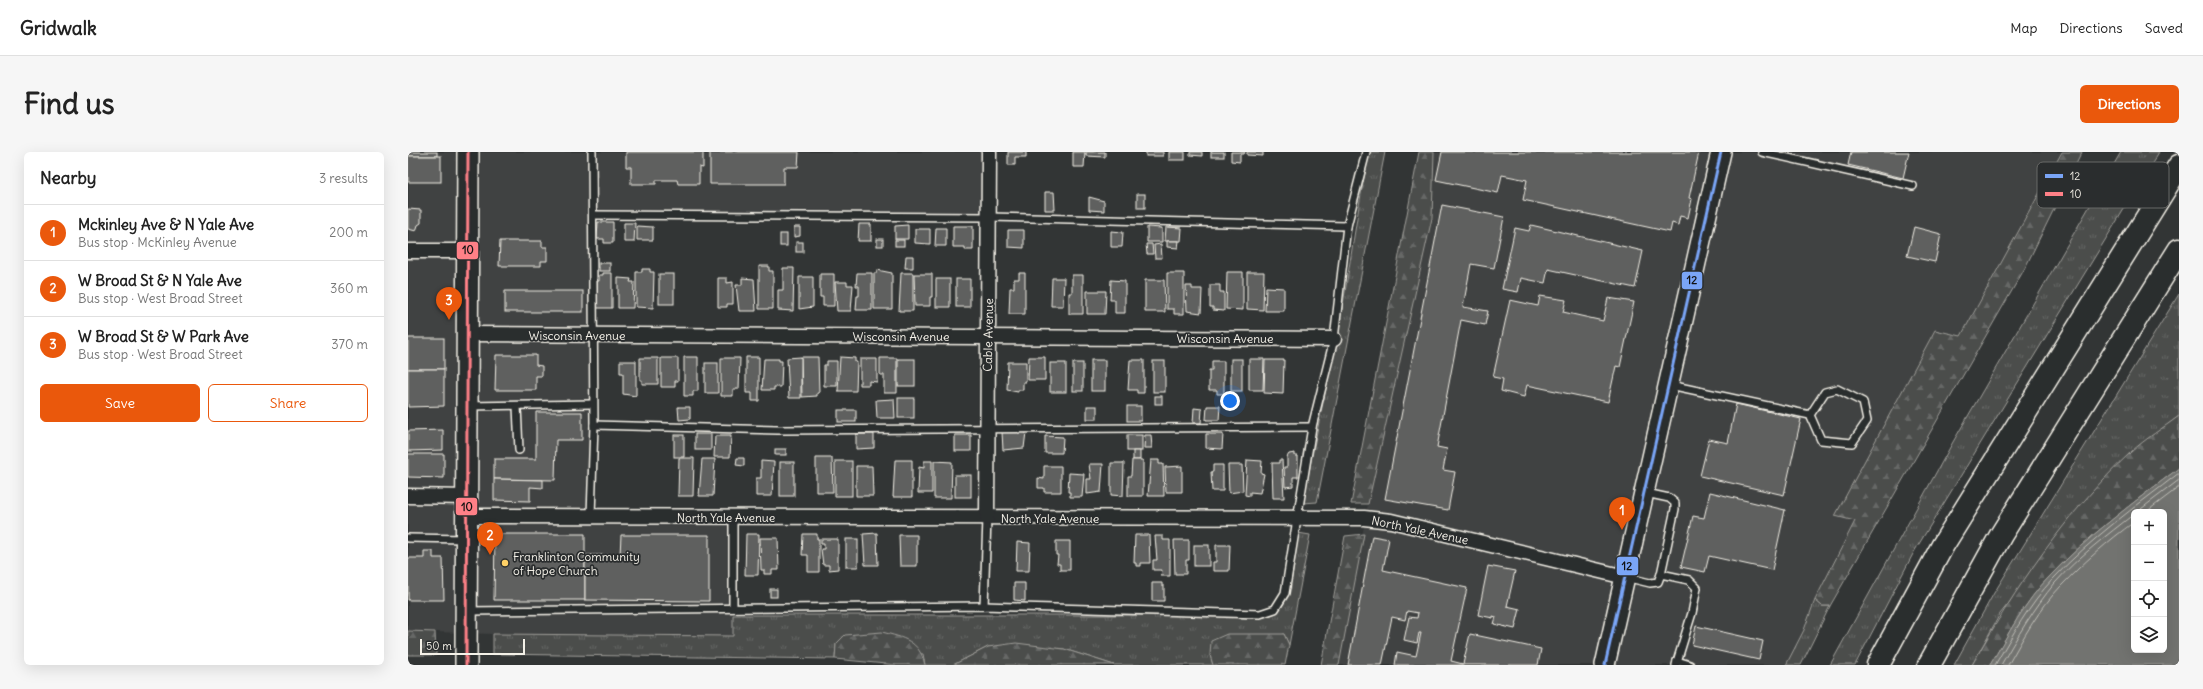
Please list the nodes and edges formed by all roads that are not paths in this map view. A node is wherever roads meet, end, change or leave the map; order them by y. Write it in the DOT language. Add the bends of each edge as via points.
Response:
graph roads {
  1 [pos="468,152"];
  2 [pos="592,152"];
  3 [pos="989,152"];
  4 [pos="1366,152"];
  5 [pos="1721,152"];
  6 [pos="1766,152"];
  7 [pos="2179,166"];
  8 [pos="2169,182"];
  9 [pos="1913,186"];
  10 [pos="2153,208"];
  11 [pos="593,215"];
  12 [pos="989,217"];
  13 [pos="1347,226"];
  14 [pos="2179,250"];
  15 [pos="408,251"];
  16 [pos="468,251"];
  17 [pos="468,334"];
  18 [pos="593,335"];
  19 [pos="988,336"];
  20 [pos="1334,339"];
  21 [pos="1668,384"];
  22 [pos="594,404"];
  23 [pos="468,406"];
  24 [pos="517,406"];
  25 [pos="1810,415"];
  26 [pos="594,426"];
  27 [pos="1312,427"];
  28 [pos="987,429"];
  29 [pos="519,450"];
  30 [pos="1644,492"];
  31 [pos="408,496"];
  32 [pos="468,506"];
  33 [pos="591,516"];
  34 [pos="733,517"];
  35 [pos="1297,517"];
  36 [pos="987,518"];
  37 [pos="408,538"];
  38 [pos="467,539"];
  39 [pos="1661,574"];
  40 [pos="1625,577"];
  41 [pos="984,606"];
  42 [pos="733,608"];
  43 [pos="467,611"];
  44 [pos="1677,663"];
  45 [pos="466,665"];
  46 [pos="1605,665"];
  47 [pos="1690,665"];
  48 [pos="1878,665"];
  49 [pos="1929,665"];
  1 -- 16 [label="main road"];
  2 -- 11 [label="lane"];
  3 -- 12 [label="street, Cable Avenue"];
  4 -- 13 [label="lane"];
  5 -- 21 [label="main road"];
  6 -- 9 [label="lane"];
  7 -- 8 [label="highway"];
  10 -- 48 [label="highway" via="1943,545"];
  11 -- 12 [label="lane"];
  11 -- 18 [label="lane"];
  12 -- 13 [label="lane"];
  12 -- 19 [label="street, Cable Avenue"];
  13 -- 20 [label="lane"];
  14 -- 49 [label="highway" via="2001,535"];
  15 -- 16 [label="street"];
  16 -- 17 [label="main road"];
  17 -- 18 [label="street, Wisconsin Avenue"];
  17 -- 23 [label="main road"];
  18 -- 19 [label="street, Wisconsin Avenue"];
  18 -- 22 [label="lane"];
  19 -- 20 [label="street, Wisconsin Avenue"];
  19 -- 28 [label="street, Cable Avenue"];
  20 -- 27 [label="lane"];
  21 -- 25 [label="lane"];
  21 -- 30 [label="main road"];
  22 -- 24 [label="lane"];
  22 -- 26 [label="lane"];
  23 -- 24 [label="lane"];
  23 -- 32 [label="main road"];
  24 -- 29 [label="lane"];
  25 -- 25 [label="lane" via="1826,392 1837,389 1863,402 1867,421 1852,443 1821,440"];
  26 -- 28 [label="lane" via="778,430"];
  26 -- 33 [label="lane"];
  27 -- 28 [label="lane"];
  27 -- 35 [label="lane"];
  28 -- 36 [label="street, Cable Avenue"];
  30 -- 39 [label="lane" via="1669,498 1675,503"];
  30 -- 40 [label="main road"];
  31 -- 32 [label="street, North Yale Avenue"];
  32 -- 33 [label="street, North Yale Avenue"];
  32 -- 38 [label="main road"];
  33 -- 34 [label="street, North Yale Avenue"];
  34 -- 36 [label="street, North Yale Avenue"];
  34 -- 42 [label="lane"];
  35 -- 36 [label="street, North Yale Avenue"];
  35 -- 40 [label="street, North Yale Avenue" via="1391,521"];
  35 -- 41 [label="lane" via="1285,594 1275,608 1260,614"];
  36 -- 41 [label="lane"];
  37 -- 38 [label="lane"];
  38 -- 43 [label="main road"];
  39 -- 40 [label="lane" via="1658,582 1650,583"];
  39 -- 44 [label="lane" via="1689,580 1697,588"];
  40 -- 46 [label="main road"];
  41 -- 42 [label="lane"];
  42 -- 43 [label="lane"];
  43 -- 45 [label="main road"];
  44 -- 47 [label="lane"];
}
